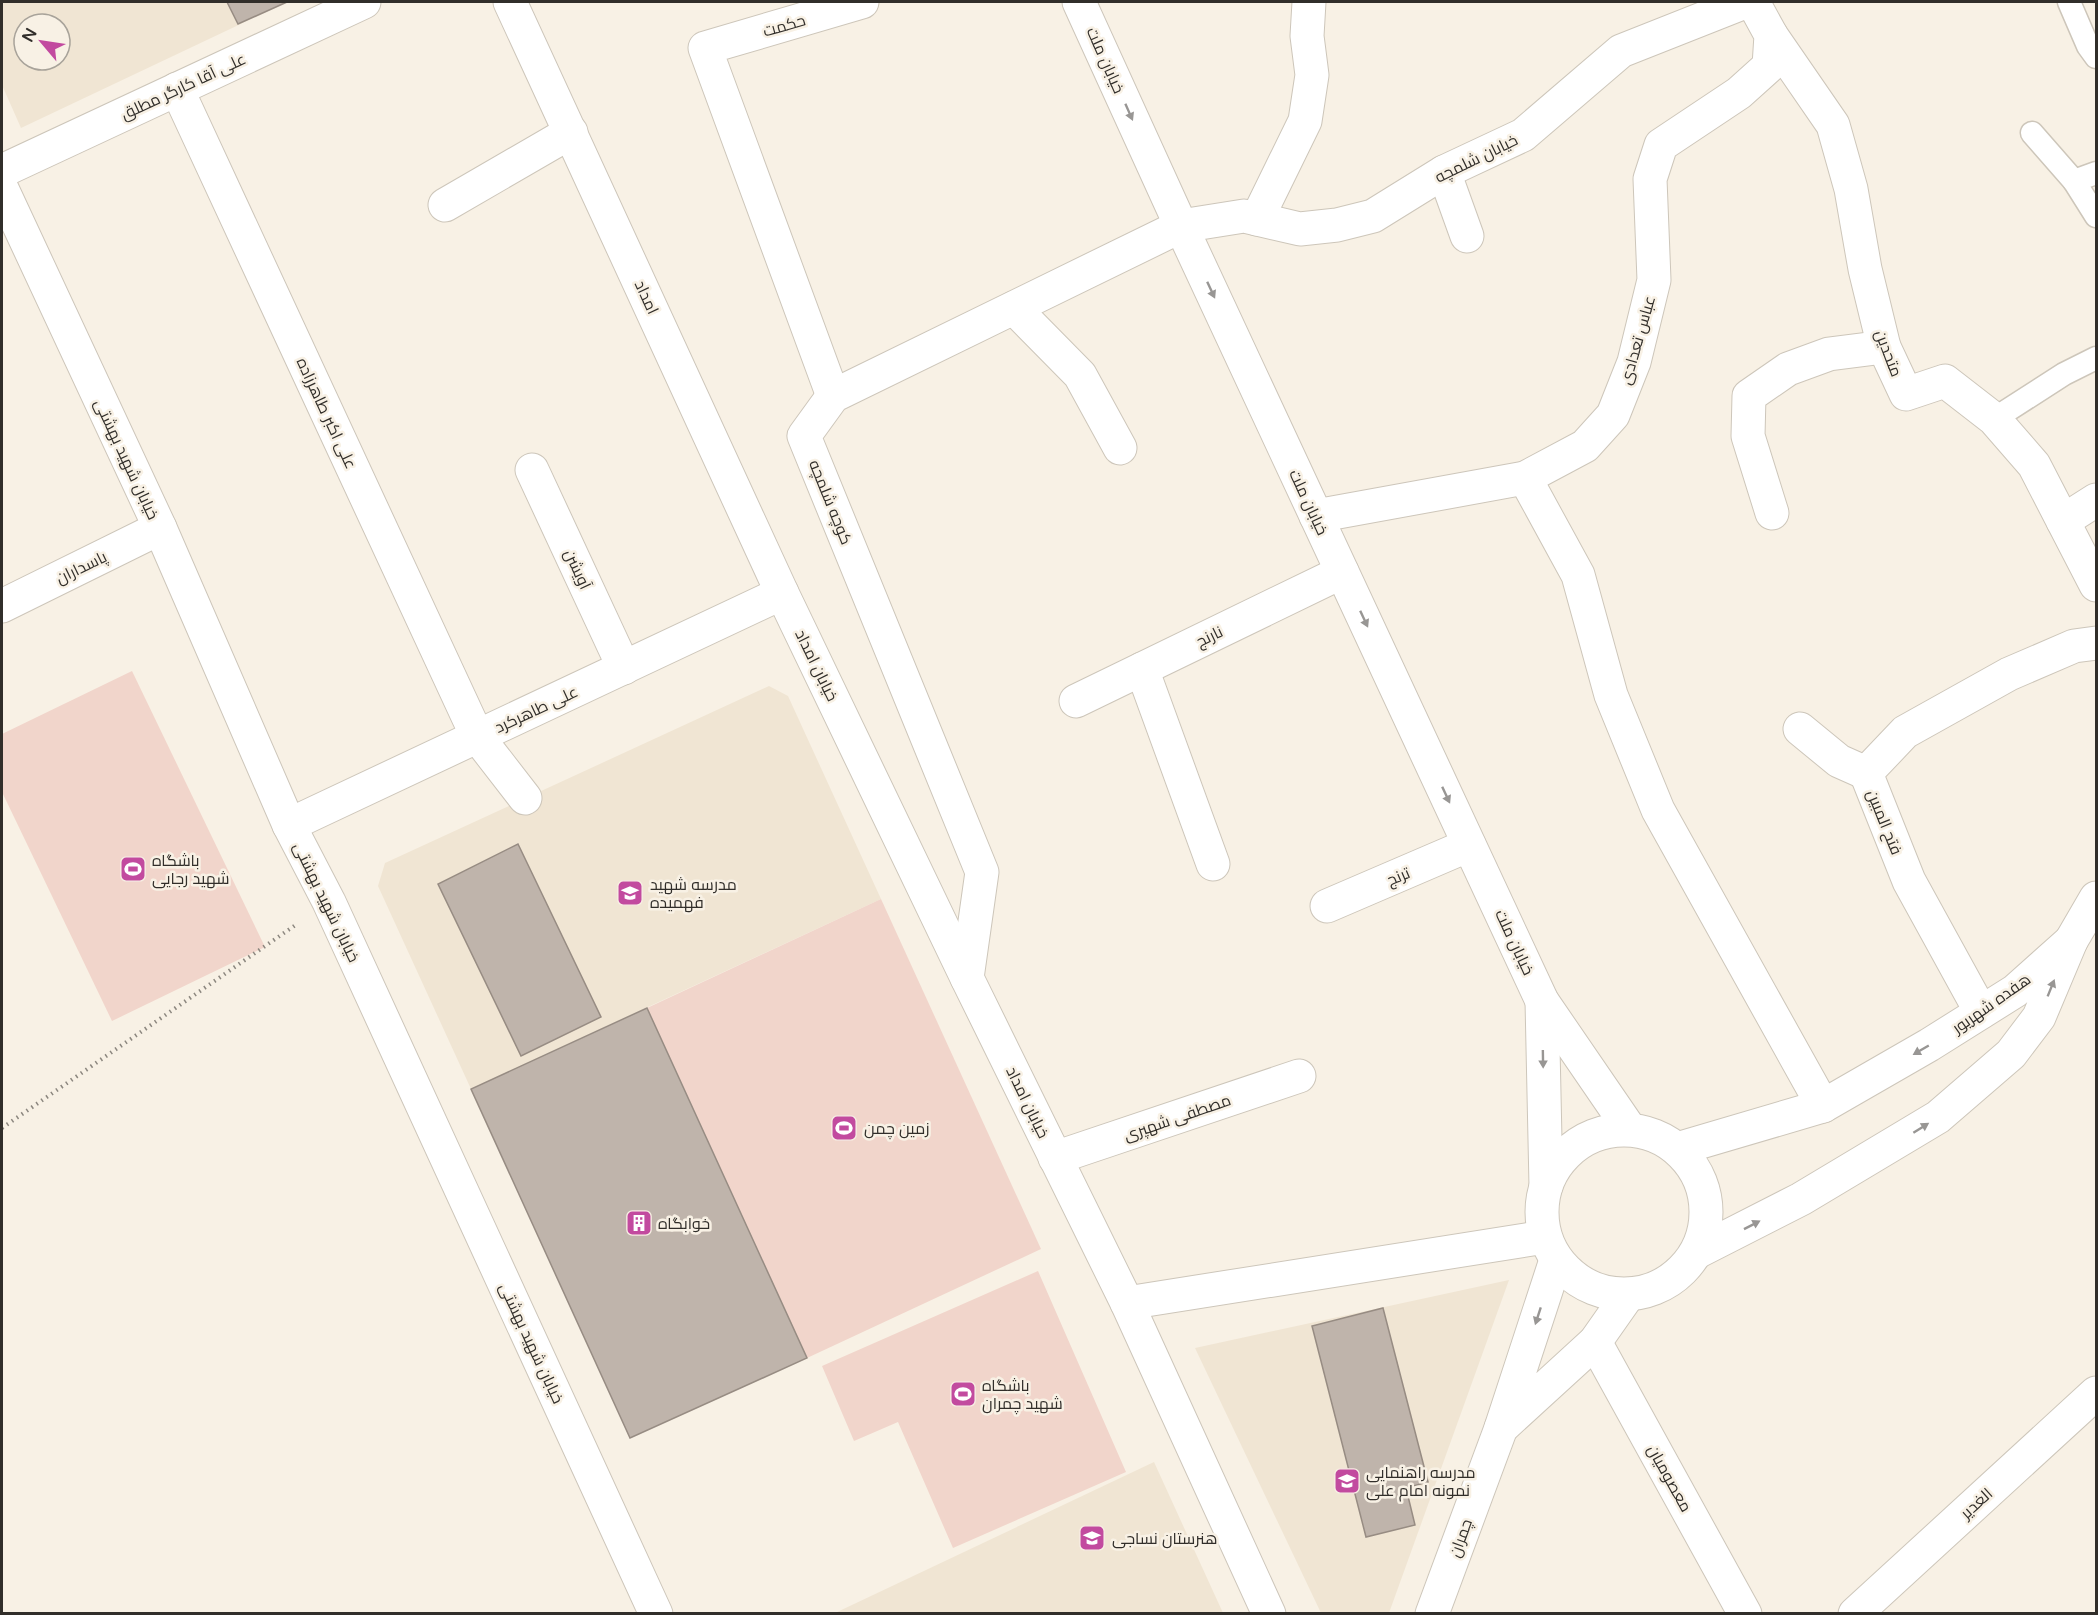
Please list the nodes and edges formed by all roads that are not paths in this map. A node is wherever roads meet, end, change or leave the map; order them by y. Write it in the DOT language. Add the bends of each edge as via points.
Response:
graph roads {
  1 [pos="364,2"];
  2 [pos="510,2"];
  3 [pos="862,2"];
  4 [pos="1079,2"];
  5 [pos="1309,2"];
  6 [pos="2069,2"];
  7 [pos="1734,4"];
  8 [pos="1771,35"];
  9 [pos="2097,57"];
  10 [pos="177,90"];
  11 [pos="571,132"];
  12 [pos="2032,133"];
  13 [pos="2,171"];
  14 [pos="1444,172"];
  15 [pos="2097,173"];
  16 [pos="2074,181"];
  17 [pos="2,189"];
  18 [pos="446,205"];
  19 [pos="2097,216"];
  20 [pos="1257,219"];
  21 [pos="1181,226"];
  22 [pos="1467,236"];
  23 [pos="1014,308"];
  24 [pos="1884,347"];
  25 [pos="2097,358"];
  26 [pos="833,396"];
  27 [pos="1994,419"];
  28 [pos="1120,448"];
  29 [pos="532,470"];
  30 [pos="1526,478"];
  31 [pos="2097,500"];
  32 [pos="1773,513"];
  33 [pos="1316,516"];
  34 [pos="2063,521"];
  35 [pos="160,528"];
  36 [pos="1342,572"];
  37 [pos="2097,585"];
  38 [pos="783,593"];
  39 [pos="2,606"];
  40 [pos="2097,643"];
  41 [pos="624,668"];
  42 [pos="1142,669"];
  43 [pos="1076,701"];
  44 [pos="1800,729"];
  45 [pos="477,736"];
  46 [pos="1866,773"];
  47 [pos="525,798"];
  48 [pos="289,825"];
  49 [pos="1469,845"];
  50 [pos="1213,864"];
  51 [pos="2097,898"];
  52 [pos="1327,906"];
  53 [pos="2071,940"];
  54 [pos="967,978"];
  55 [pos="1542,1001"];
  56 [pos="1981,1012"];
  57 [pos="1299,1076"];
  58 [pos="1824,1106"];
  59 [pos="1629,1128"];
  60 [pos="1677,1149"];
  61 [pos="1055,1158"];
  62 [pos="1546,1186"];
  63 [pos="1551,1249"];
  64 [pos="1700,1251"];
  65 [pos="1628,1295"];
  66 [pos="1127,1303"];
  67 [pos="1595,1342"];
  68 [pos="2097,1393"];
  69 [pos="1501,1428"];
  70 [pos="656,1614"];
  71 [pos="1269,1614"];
  72 [pos="1432,1614"];
  73 [pos="1745,1614"];
  74 [pos="1855,1614"];
  1 -- 10 [label="street, علی آقا کارگر مطلق"];
  2 -- 11 [label="street, امداد"];
  3 -- 26 [label="street, حکمت" via="705,48"];
  4 -- 21 [label="street, خیابان ملت, one-way"];
  5 -- 20 [label="street" via="1307,36 1312,75 1305,121"];
  6 -- 9 [label="lane" via="2088,46"];
  7 -- 8 [label="street"];
  7 -- 14 [label="street, خیابان شلمچه" via="1621,51 1523,135"];
  8 -- 24 [label="street, متحدین" via="1833,125 1851,189"];
  8 -- 30 [label="street, عباس تعدادی" via="1769,66 1739,93 1661,145 1650,179 1654,280 1634,362 1613,415 1585,446"];
  10 -- 13 [label="street, علی آقا کارگر مطلق"];
  10 -- 45 [label="street, علی اکبر طاهرزاده"];
  11 -- 18 [label="street"];
  11 -- 38 [label="street, امداد"];
  12 -- 16 [label="lane"];
  14 -- 20 [label="street, خیابان شلمچه" via="1364,219 1300,230"];
  14 -- 22 [label="street"];
  15 -- 16 [label="lane"];
  16 -- 19 [label="lane"];
  17 -- 35 [label="street, خیابان شهید بهشتی"];
  20 -- 21 [label="street, خیابان شلمچه" via="1244,216"];
  21 -- 23 [label="street, کوچه شلمچه"];
  21 -- 33 [label="street, خیابان ملت, one-way"];
  23 -- 26 [label="street, کوچه شلمچه"];
  23 -- 28 [label="street" via="1080,375"];
  24 -- 27 [label="street, متحدین" via="1906,394 1945,381"];
  24 -- 32 [label="street" via="1829,354 1788,369 1749,396 1749,436"];
  25 -- 27 [label="lane" via="2064,374"];
  26 -- 54 [label="street, کوچه شلمچه" via="804,436 982,872"];
  27 -- 34 [label="street, متحدین" via="2034,465"];
  29 -- 41 [label="street, آویشن"];
  30 -- 33 [label="street, عباس تعدادی"];
  30 -- 58 [label="street" via="1578,575 1611,695 1658,810"];
  31 -- 34 [label="street"];
  33 -- 36 [label="street, خیابان ملت"];
  34 -- 37 [label="street, متحدین"];
  35 -- 39 [label="street, پاسداران"];
  35 -- 48 [label="street, خیابان شهید بهشتی"];
  36 -- 42 [label="street, نارنج"];
  36 -- 49 [label="street, خیابان ملت, one-way"];
  38 -- 41 [label="street, علی طاهرکرد"];
  38 -- 54 [label="street, خیابان امداد"];
  40 -- 46 [label="street, فتح المبین" via="2074,646 2009,674 1905,732"];
  41 -- 45 [label="street, علی طاهرکرد"];
  42 -- 43 [label="street, نارنج"];
  42 -- 50 [label="street"];
  44 -- 46 [label="street" via="1839,762"];
  45 -- 47 [label="street, علی اکبر طاهرزاده"];
  45 -- 48 [label="street, علی طاهرکرد"];
  46 -- 56 [label="street, فتح المبین" via="1909,880"];
  48 -- 70 [label="street, خیابان شهید بهشتی" via="329,902"];
  49 -- 52 [label="street, ترنج"];
  49 -- 55 [label="street, خیابان ملت"];
  51 -- 53 [label="street"];
  53 -- 56 [label="street, هفده شهریور" via="2015,991"];
  64 -- 53 [label="street, هفده شهریور, one-way" via="1801,1200 1938,1117 2011,1054 2039,1017"];
  54 -- 61 [label="street, خیابان امداد"];
  55 -- 59 [label="street"];
  55 -- 62 [label="street, one-way"];
  56 -- 58 [label="street, هفده شهریور, one-way"];
  57 -- 61 [label="street, مصطفی شهپری"];
  58 -- 60 [label="street, هفده شهریور"];
  59 -- 60 [label="street" via="1652,1134"];
  59 -- 62 [label="street" via="1601,1133 1578,1144 1558,1162"];
  60 -- 64 [label="street" via="1695,1170 1705,1196 1706,1225"];
  61 -- 66 [label="street, خیابان امداد"];
  62 -- 63 [label="street" via="1541,1211"];
  63 -- 65 [label="street" via="1574,1279 1600,1292"];
  63 -- 66 [label="street"];
  63 -- 69 [label="street, چمران, one-way"];
  64 -- 65 [label="street" via="1679,1274 1655,1289"];
  65 -- 67 [label="street"];
  66 -- 71 [label="street, خیابان امداد"];
  67 -- 69 [label="street"];
  67 -- 73 [label="street, معصومیان"];
  68 -- 74 [label="street, الغدیر"];
  69 -- 72 [label="street, چمران"];
}
